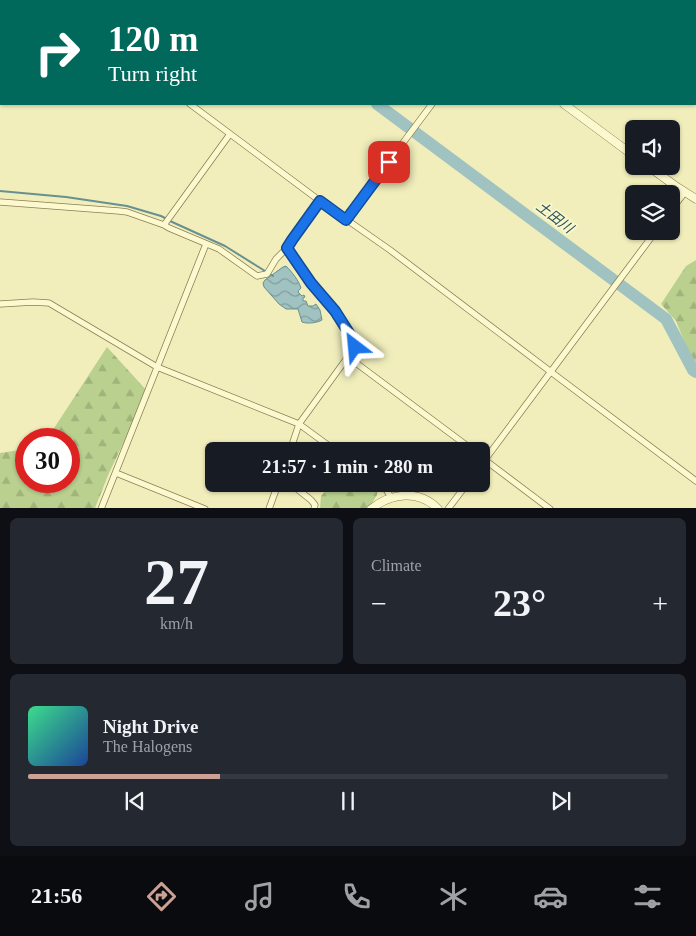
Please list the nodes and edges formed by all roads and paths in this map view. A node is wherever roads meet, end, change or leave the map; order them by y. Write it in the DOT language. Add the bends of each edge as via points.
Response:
graph roads {
  1 [pos="191,105"];
  2 [pos="431,105"];
  3 [pos="565,105"];
  4 [pos="230,134"];
  5 [pos="625,149"];
  6 [pos="660,175"];
  7 [pos="685,192"];
  8 [pos="680,198"];
  9 [pos="696,199"];
  10 [pos="320,201"];
  11 [pos="0,202"];
  12 [pos="346,220"];
  13 [pos="164,225"];
  14 [pos="649,240"];
  15 [pos="206,244"];
  16 [pos="287,248"];
  17 [pos="0,304"];
  18 [pos="348,357"];
  19 [pos="157,367"];
  20 [pos="551,372"];
  21 [pos="299,424"];
  22 [pos="293,442"];
  23 [pos="324,442"];
  24 [pos="462,442"];
  25 [pos="490,452"];
  26 [pos="490,466"];
  27 [pos="116,473"];
  28 [pos="696,481"];
  29 [pos="275,492"];
  30 [pos="302,492"];
  31 [pos="388,492"];
  32 [pos="461,492"];
  33 [pos="391,497"];
  34 [pos="102,508"];
  35 [pos="205,508"];
  36 [pos="269,508"];
  37 [pos="314,508"];
  38 [pos="371,508"];
  39 [pos="438,508"];
  40 [pos="448,508"];
  41 [pos="550,508"];
  1 -- 4 [label="street"];
  2 -- 12 [label="street"];
  3 -- 5 [label="street"];
  4 -- 10 [label="street"];
  4 -- 13 [label="street"];
  6 -- 7 [label="street"];
  7 -- 8 [label="street"];
  7 -- 9 [label="street"];
  10 -- 12 [label="street"];
  10 -- 16 [label="street"];
  11 -- 13 [label="street" via="127,212"];
  12 -- 20 [label="street"];
  13 -- 15 [label="street"];
  14 -- 20 [label="street"];
  15 -- 16 [label="street" via="219,249 257,276 267,274"];
  15 -- 19 [label="street"];
  16 -- 18 [label="street" via="354,341 355,347"];
  17 -- 19 [label="street" via="49,303"];
  18 -- 21 [label="street"];
  18 -- 24 [label="street"];
  19 -- 21 [label="street"];
  19 -- 27 [label="street"];
  20 -- 25 [label="street"];
  20 -- 28 [label="street"];
  21 -- 22 [label="street"];
  21 -- 23 [label="street"];
  26 -- 41 [label="street"];
  27 -- 34 [label="street"];
  27 -- 35 [label="street"];
  29 -- 36 [label="street"];
  30 -- 37 [label="street" via="311,500"];
  31 -- 33 [label="street"];
  32 -- 40 [label="street"];
  33 -- 38 [label="street"];
  33 -- 39 [label="street" via="404,494 421,497"];
}
